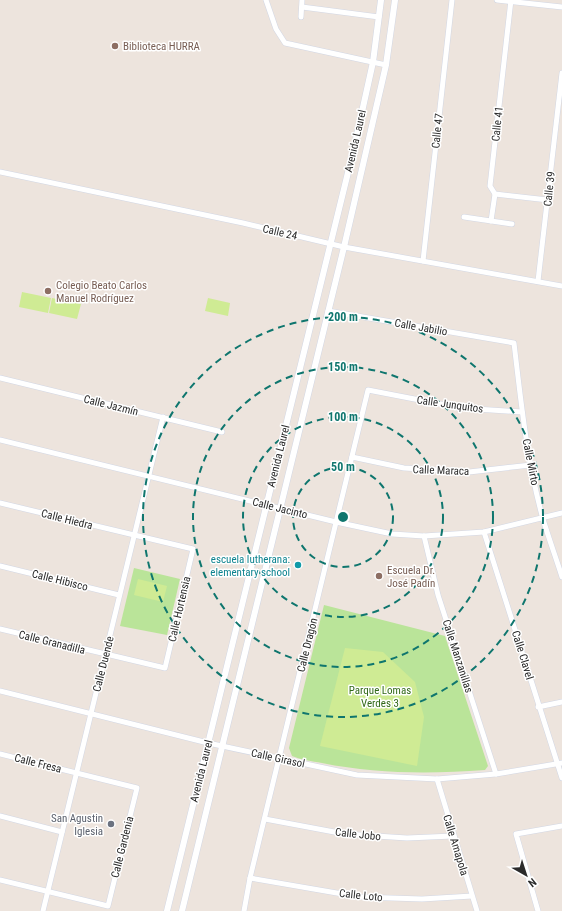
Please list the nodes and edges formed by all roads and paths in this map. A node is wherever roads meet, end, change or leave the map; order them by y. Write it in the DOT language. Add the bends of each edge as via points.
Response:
graph roads {
  1 [pos="266,0"];
  2 [pos="302,0"];
  3 [pos="381,0"];
  4 [pos="395,0"];
  5 [pos="452,0"];
  6 [pos="497,0"];
  7 [pos="511,1"];
  8 [pos="302,7"];
  9 [pos="562,7"];
  10 [pos="301,17"];
  11 [pos="379,17"];
  12 [pos="373,62"];
  13 [pos="386,65"];
  14 [pos="562,73"];
  15 [pos="0,172"];
  16 [pos="495,194"];
  17 [pos="548,200"];
  18 [pos="464,217"];
  19 [pos="491,221"];
  20 [pos="512,224"];
  21 [pos="330,244"];
  22 [pos="344,247"];
  23 [pos="423,261"];
  24 [pos="538,281"];
  25 [pos="562,286"];
  26 [pos="328,311"];
  27 [pos="514,343"];
  28 [pos="0,378"];
  29 [pos="379,392"];
  30 [pos="522,412"];
  31 [pos="163,417"];
  32 [pos="222,432"];
  33 [pos="0,440"];
  34 [pos="352,457"];
  35 [pos="531,465"];
  36 [pos="148,477"];
  37 [pos="0,503"];
  38 [pos="266,504"];
  39 [pos="280,508"];
  40 [pos="562,513"];
  41 [pos="543,518"];
  42 [pos="336,522"];
  43 [pos="484,532"];
  44 [pos="134,536"];
  45 [pos="424,536"];
  46 [pos="0,566"];
  47 [pos="562,577"];
  48 [pos="120,595"];
  49 [pos="0,629"];
  50 [pos="105,654"];
  51 [pos="0,691"];
  52 [pos="562,702"];
  53 [pos="538,706"];
  54 [pos="90,714"];
  55 [pos="208,743"];
  56 [pos="222,746"];
  57 [pos="0,754"];
  58 [pos="279,759"];
  59 [pos="560,764"];
  60 [pos="76,773"];
  61 [pos="496,774"];
  62 [pos="562,778"];
  63 [pos="437,779"];
  64 [pos="0,816"];
  65 [pos="265,818"];
  66 [pos="562,826"];
  67 [pos="62,832"];
  68 [pos="453,836"];
  69 [pos="250,878"];
  70 [pos="0,880"];
  71 [pos="48,891"];
  72 [pos="472,896"];
  73 [pos="43,911"];
  74 [pos="168,911"];
  75 [pos="182,911"];
  76 [pos="244,911"];
  77 [pos="476,911"];
  78 [pos="538,911"];
  1 -- 12 [label="street" via="276,28 285,43"];
  2 -- 8 [label="street"];
  3 -- 11 [label="street, Avenida Laurel"];
  4 -- 13 [label="street, Avenida Laurel"];
  5 -- 23 [label="street, Calle 47"];
  6 -- 7 [label="street"];
  7 -- 9 [label="street"];
  7 -- 16 [label="street, Calle 41" via="490,186"];
  8 -- 10 [label="street"];
  8 -- 11 [label="street"];
  11 -- 12 [label="street, Avenida Laurel"];
  12 -- 13 [label="street"];
  12 -- 21 [label="street, Avenida Laurel"];
  13 -- 22 [label="street, Avenida Laurel"];
  14 -- 17 [label="street, Calle 39"];
  15 -- 21 [label="street, Calle 24"];
  16 -- 17 [label="street"];
  16 -- 19 [label="street"];
  17 -- 24 [label="street, Calle 39"];
  18 -- 19 [label="street"];
  19 -- 20 [label="street"];
  21 -- 22 [label="street, Calle 24"];
  21 -- 38 [label="street, Avenida Laurel"];
  22 -- 23 [label="street, Calle 24"];
  22 -- 26 [label="street, Avenida Laurel"];
  23 -- 24 [label="street, Calle 24"];
  24 -- 25 [label="street, Calle 24"];
  26 -- 27 [label="street, Calle Jabilio"];
  26 -- 39 [label="street, Avenida Laurel"];
  27 -- 30 [label="street, Calle Mirto"];
  28 -- 31 [label="street, Calle Jazmín"];
  29 -- 30 [label="street, Calle Junquitos" via="461,408"];
  29 -- 34 [label="street, Calle Dragón" via="368,390"];
  30 -- 35 [label="street, Calle Mirto"];
  31 -- 32 [label="street, Calle Jazmín"];
  31 -- 36 [label="street, Calle Duende"];
  33 -- 36 [label="street, Calle Jacinto"];
  34 -- 35 [label="street, Calle Maraca" via="404,468 469,472"];
  34 -- 42 [label="street, Calle Dragón"];
  35 -- 41 [label="street, Calle Mirto"];
  36 -- 38 [label="street, Calle Jacinto"];
  36 -- 44 [label="street, Calle Duende"];
  37 -- 44 [label="street, Calle Hiedra"];
  38 -- 39 [label="street, Calle Jacinto"];
  38 -- 55 [label="street, Avenida Laurel"];
  39 -- 42 [label="street, Calle Jacinto"];
  39 -- 56 [label="street, Avenida Laurel"];
  40 -- 41 [label="street, Calle Jacinto"];
  41 -- 43 [label="street, Calle Jacinto"];
  41 -- 47 [label="street, Calle Mirto"];
  42 -- 45 [label="street, Calle Jacinto" via="392,534"];
  42 -- 58 [label="street, Calle Dragón"];
  43 -- 45 [label="street, Calle Jacinto"];
  43 -- 53 [label="street, Calle Clavel"];
  44 -- 48 [label="street, Calle Duende"];
  44 -- 50 [label="street, Calle Hortensia" via="193,549 165,668"];
  45 -- 61 [label="street, Calle Manzanillas" via="438,595"];
  46 -- 48 [label="street, Calle Hibisco"];
  48 -- 50 [label="street, Calle Duende"];
  49 -- 50 [label="street, Calle Granadilla"];
  50 -- 54 [label="street, Calle Duende"];
  51 -- 54 [label="street, Calle Girasol"];
  52 -- 53 [label="street"];
  53 -- 59 [label="street, Calle Clavel"];
  54 -- 55 [label="street, Calle Girasol"];
  54 -- 60 [label="street, Calle Duende"];
  55 -- 56 [label="street, Calle Girasol"];
  55 -- 74 [label="street, Avenida Laurel"];
  56 -- 58 [label="street, Calle Girasol"];
  56 -- 75 [label="street, Avenida Laurel"];
  57 -- 60 [label="street, Calle Fresa"];
  58 -- 63 [label="street, Calle Girasol" via="357,775"];
  58 -- 65 [label="street, Calle Dragón"];
  59 -- 61 [label="street, Calle Girasol"];
  59 -- 62 [label="street, Calle Clavel"];
  60 -- 67 [label="street, Calle Duende"];
  60 -- 71 [label="street, Calle Gardenia" via="137,788 132,810 108,906"];
  61 -- 63 [label="street, Calle Girasol"];
  63 -- 68 [label="street, Calle Amapola"];
  64 -- 67 [label="street"];
  65 -- 68 [label="street, Calle Jobo" via="345,834 408,838"];
  65 -- 69 [label="street, Calle Dragón"];
  66 -- 78 [label="street" via="516,834"];
  67 -- 71 [label="street, Calle Duende"];
  68 -- 72 [label="street, Calle Amapola"];
  69 -- 72 [label="street, Calle Loto" via="360,897 422,899"];
  69 -- 76 [label="street, Calle Dragón"];
  70 -- 71 [label="street"];
  71 -- 73 [label="street, Calle Duende"];
  72 -- 77 [label="street, Calle Amapola"];
}
